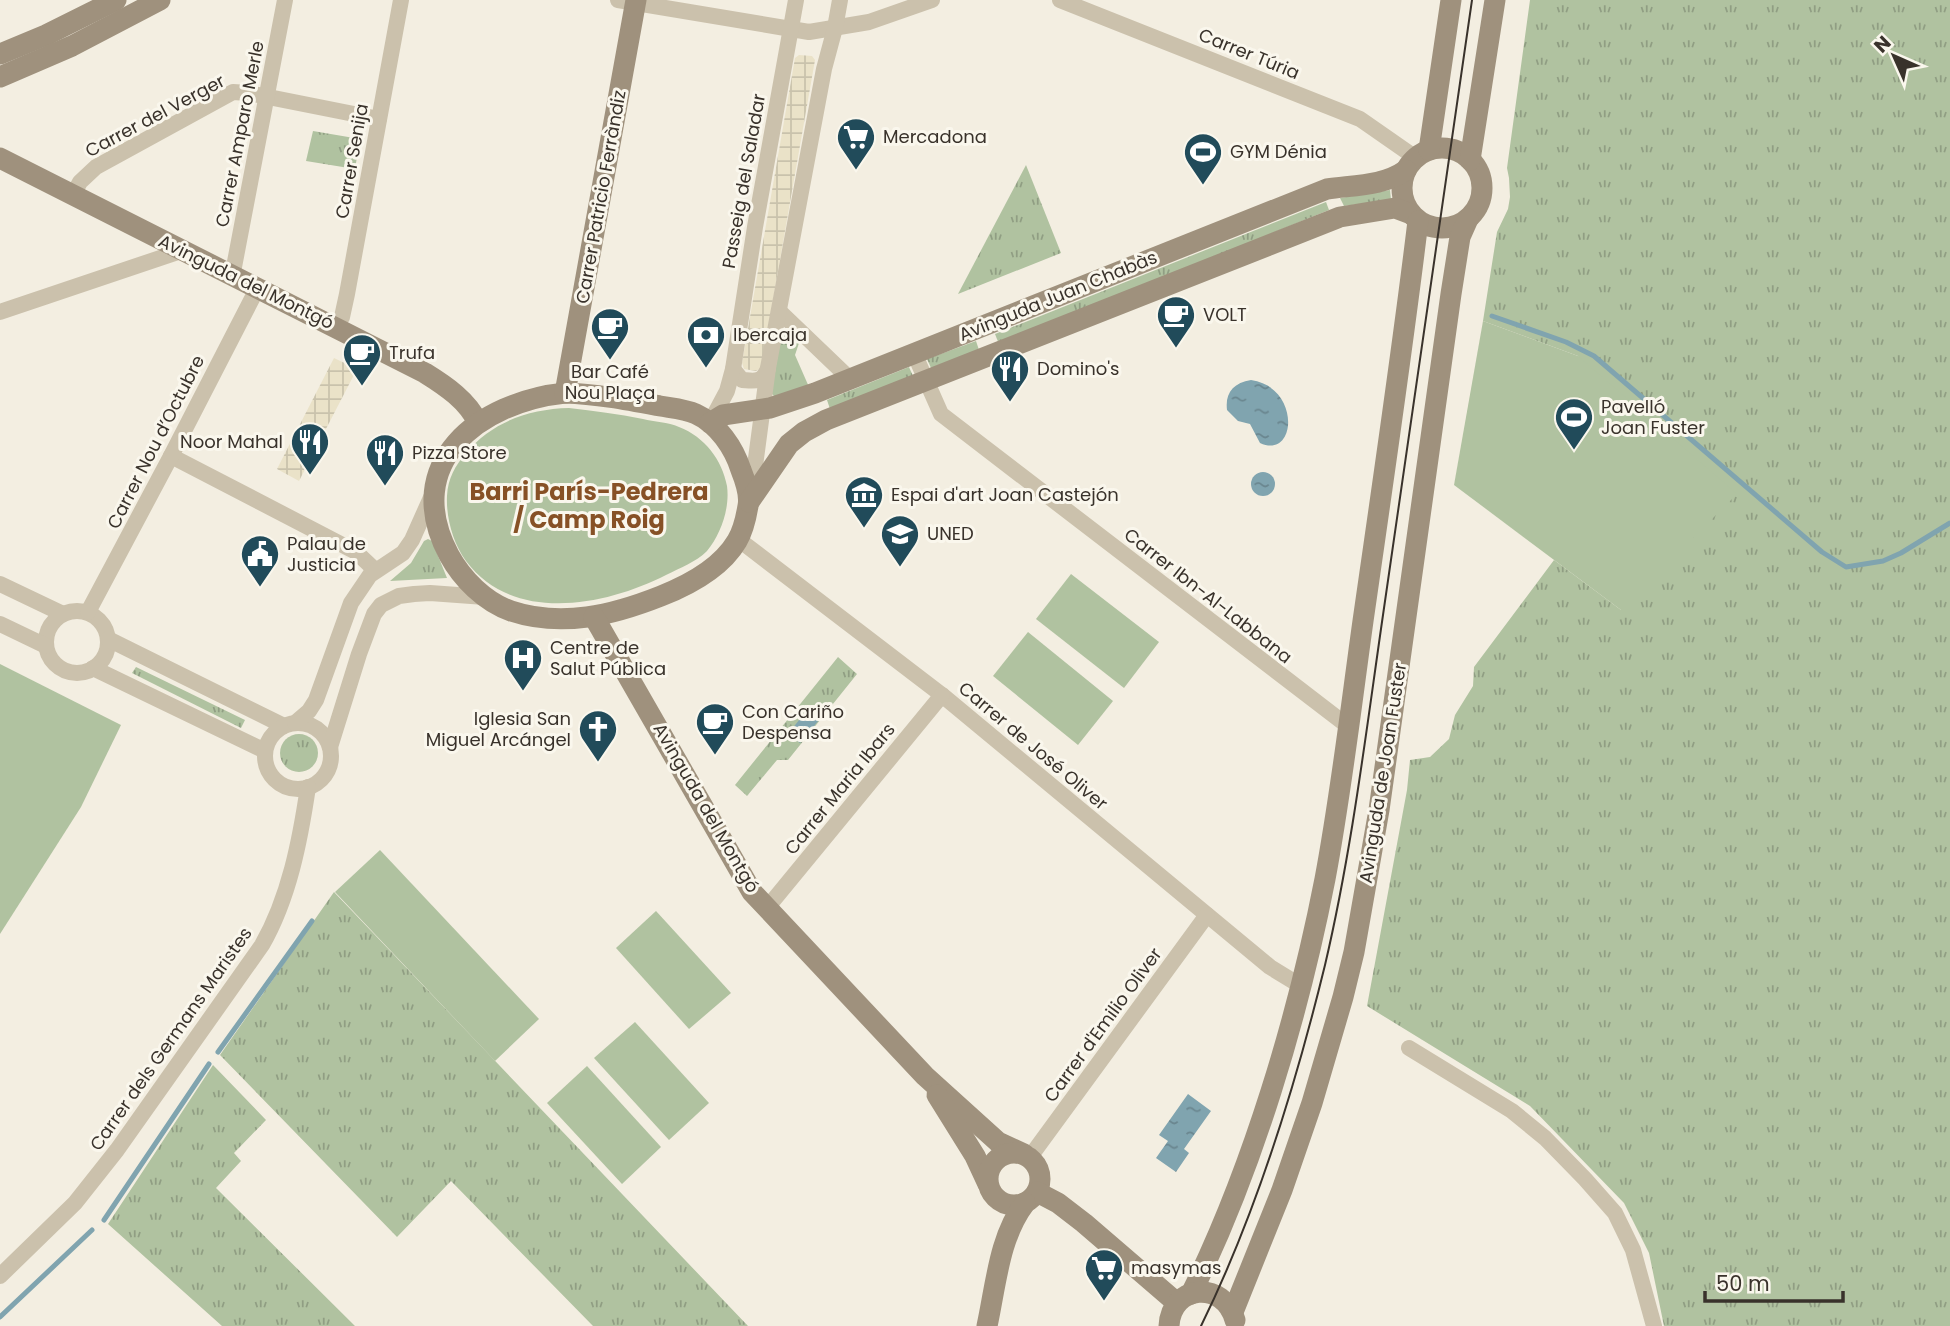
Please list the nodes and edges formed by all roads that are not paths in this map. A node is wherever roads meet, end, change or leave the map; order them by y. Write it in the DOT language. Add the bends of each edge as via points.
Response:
graph roads {
  1 [pos="116,0"];
  2 [pos="160,0"];
  3 [pos="285,0"];
  4 [pos="401,0"];
  5 [pos="796,0"];
  6 [pos="840,0"];
  7 [pos="884,0"];
  8 [pos="932,0"];
  9 [pos="1060,0"];
  10 [pos="1451,0"];
  11 [pos="1495,0"];
  12 [pos="630,1"];
  13 [pos="881,18"];
  14 [pos="835,28"];
  15 [pos="790,30"];
  16 [pos="0,54"];
  17 [pos="0,77"];
  18 [pos="266,97"];
  19 [pos="379,119"];
  20 [pos="0,158"];
  21 [pos="1417,159"];
  22 [pos="1470,160"];
  23 [pos="73,195"];
  24 [pos="1415,217"];
  25 [pos="1468,219"];
  26 [pos="181,251"];
  27 [pos="230,275"];
  28 [pos="257,289"];
  29 [pos="779,311"];
  30 [pos="0,312"];
  31 [pos="336,326"];
  32 [pos="914,352"];
  33 [pos="733,369"];
  34 [pos="768,369"];
  35 [pos="850,379"];
  36 [pos="927,381"];
  37 [pos="565,393"];
  38 [pos="762,410"];
  39 [pos="478,423"];
  40 [pos="710,423"];
  41 [pos="171,456"];
  42 [pos="434,490"];
  43 [pos="750,502"];
  44 [pos="738,539"];
  45 [pos="375,570"];
  46 [pos="0,583"];
  47 [pos="485,597"];
  48 [pos="88,612"];
  49 [pos="63,614"];
  50 [pos="594,617"];
  51 [pos="0,624"];
  52 [pos="108,639"];
  53 [pos="46,646"];
  54 [pos="93,668"];
  55 [pos="942,695"];
  56 [pos="289,724"];
  57 [pos="1349,727"];
  58 [pos="330,747"];
  59 [pos="265,751"];
  60 [pos="308,787"];
  61 [pos="767,908"];
  62 [pos="1207,915"];
  63 [pos="1301,986"];
  64 [pos="1409,1048"];
  65 [pos="925,1076"];
  66 [pos="1027,1155"];
  67 [pos="990,1188"];
  68 [pos="1031,1197"];
  69 [pos="1006,1238"];
  70 [pos="0,1276"];
  71 [pos="1184,1298"];
  72 [pos="1234,1319"];
  73 [pos="987,1326"];
  74 [pos="1169,1326"];
  75 [pos="1654,1326"];
  1 -- 16 [label="main road"];
  2 -- 17 [label="main road"];
  3 -- 18 [label="street, Carrer Amparo Merle"];
  4 -- 19 [label="street, Carrer Senija"];
  5 -- 15 [label="street, Passeig del Saladar"];
  6 -- 14 [label="street"];
  7 -- 13 [label="street"];
  8 -- 13 [label="street"];
  9 -- 21 [label="street, Carrer Túria" via="1360,119"];
  10 -- 21 [label="main road"];
  11 -- 22 [label="main road"];
  12 -- 15 [label="street"];
  12 -- 37 [label="main road, Carrer Patricio Ferràndiz"];
  13 -- 14 [label="street"];
  14 -- 15 [label="street"];
  14 -- 29 [label="street"];
  15 -- 33 [label="street, Passeig del Saladar"];
  18 -- 19 [label="street, Carrer del Verger"];
  18 -- 23 [label="street, Carrer del Verger" via="233,92 96,167"];
  18 -- 27 [label="street, Carrer Amparo Merle"];
  19 -- 31 [label="street, Carrer Senija" via="347,294"];
  20 -- 23 [label="main road, Avinguda del Montgó"];
  21 -- 22 [label="main road" via="1451,149"];
  21 -- 24 [label="main road" via="1402,185 1406,207"];
  21 -- 32 [label="main road, Avinguda Juan Chabàs" via="1397,177 1327,189"];
  22 -- 25 [label="main road" via="1480,176 1482,193"];
  23 -- 26 [label="main road, Avinguda del Montgó"];
  24 -- 25 [label="main road" via="1440,229"];
  24 -- 36 [label="main road, Avinguda Juan Chabàs" via="1395,208 1340,217"];
  24 -- 57 [label="main road"];
  25 -- 72 [label="main road, Avinguda de Joan Fuster" via="1451,295 1381,796 1354,952 1294,1156"];
  26 -- 27 [label="main road, Avinguda del Montgó"];
  26 -- 30 [label="street"];
  27 -- 28 [label="main road, Avinguda del Montgó"];
  28 -- 31 [label="main road, Avinguda del Montgó"];
  28 -- 41 [label="street, Carrer Nou d’Octubre"];
  29 -- 34 [label="street"];
  29 -- 35 [label="street"];
  31 -- 39 [label="main road, Avinguda del Montgó" via="433,378 473,411"];
  32 -- 35 [label="main road, Avinguda Juan Chabàs"];
  32 -- 36 [label="street, Carrer Ibn-Al-Labbana"];
  33 -- 34 [label="street" via="742,380 756,381"];
  33 -- 40 [label="street, Passeig del Saladar"];
  34 -- 38 [label="street"];
  35 -- 38 [label="main road, Avinguda Juan Chabàs"];
  36 -- 43 [label="main road, Avinguda Juan Chabàs" via="826,419 804,432 782,452"];
  36 -- 57 [label="street, Carrer Ibn-Al-Labbana" via="941,414"];
  37 -- 39 [label="main road" via="523,401"];
  37 -- 40 [label="main road" via="682,410"];
  38 -- 40 [label="main road, Avinguda Juan Chabàs" via="723,415"];
  38 -- 43 [label="street"];
  39 -- 42 [label="main road" via="448,455"];
  40 -- 43 [label="main road" via="735,454"];
  41 -- 45 [label="street" via="356,552"];
  41 -- 48 [label="street, Carrer Nou d’Octubre"];
  42 -- 45 [label="street" via="403,553"];
  42 -- 47 [label="main road" via="433,513 446,549 455,566"];
  43 -- 44 [label="main road, Avinguda Juan Chabàs"];
  44 -- 50 [label="main road" via="710,570 674,591"];
  44 -- 55 [label="street, Carrer de José Oliver"];
  45 -- 56 [label="street" via="351,603 316,700 309,711"];
  46 -- 49 [label="street"];
  47 -- 50 [label="main road" via="529,615"];
  47 -- 58 [label="street" via="414,594 381,605 359,654"];
  48 -- 49 [label="street"];
  48 -- 52 [label="street" via="103,624"];
  49 -- 53 [label="street" via="48,631"];
  50 -- 61 [label="main road, Avinguda del Montgó" via="752,892"];
  51 -- 53 [label="street"];
  52 -- 54 [label="street" via="101,662"];
  52 -- 56 [label="street"];
  53 -- 54 [label="street" via="60,667 76,673"];
  54 -- 59 [label="street"];
  55 -- 61 [label="street, Carrer Maria Ibars"];
  55 -- 62 [label="street, Carrer de José Oliver"];
  56 -- 58 [label="street" via="317,728"];
  56 -- 59 [label="street" via="275,732"];
  57 -- 63 [label="main road" via="1325,878"];
  58 -- 60 [label="street" via="327,771"];
  59 -- 60 [label="street" via="273,778 289,788"];
  60 -- 70 [label="street, Carrer dels Germans Maristes" via="290,874 262,945 97,1176"];
  61 -- 65 [label="main road, Avinguda del Montgó"];
  62 -- 63 [label="street, Carrer de José Oliver" via="1270,967"];
  62 -- 66 [label="street, Carrer d'Emilio Oliver"];
  63 -- 71 [label="main road" via="1270,1092 1222,1226"];
  64 -- 75 [label="street" via="1512,1111 1545,1138 1615,1213 1633,1250"];
  65 -- 66 [label="main road, Avinguda del Montgó" via="998,1142"];
  65 -- 67 [label="main road, Avinguda del Montgó"];
  66 -- 67 [label="main road" via="1000,1156 990,1168"];
  66 -- 68 [label="main road" via="1039,1169 1040,1184"];
  67 -- 68 [label="main road" via="997,1199 1010,1205"];
  67 -- 69 [label="main road, Avinguda del Montgó"];
  68 -- 69 [label="main road"];
  68 -- 71 [label="main road" via="1076,1217"];
  69 -- 73 [label="main road"];
  71 -- 72 [label="main road" via="1205,1292 1216,1295 1226,1302"];
  71 -- 74 [label="main road" via="1171,1312"];
}
